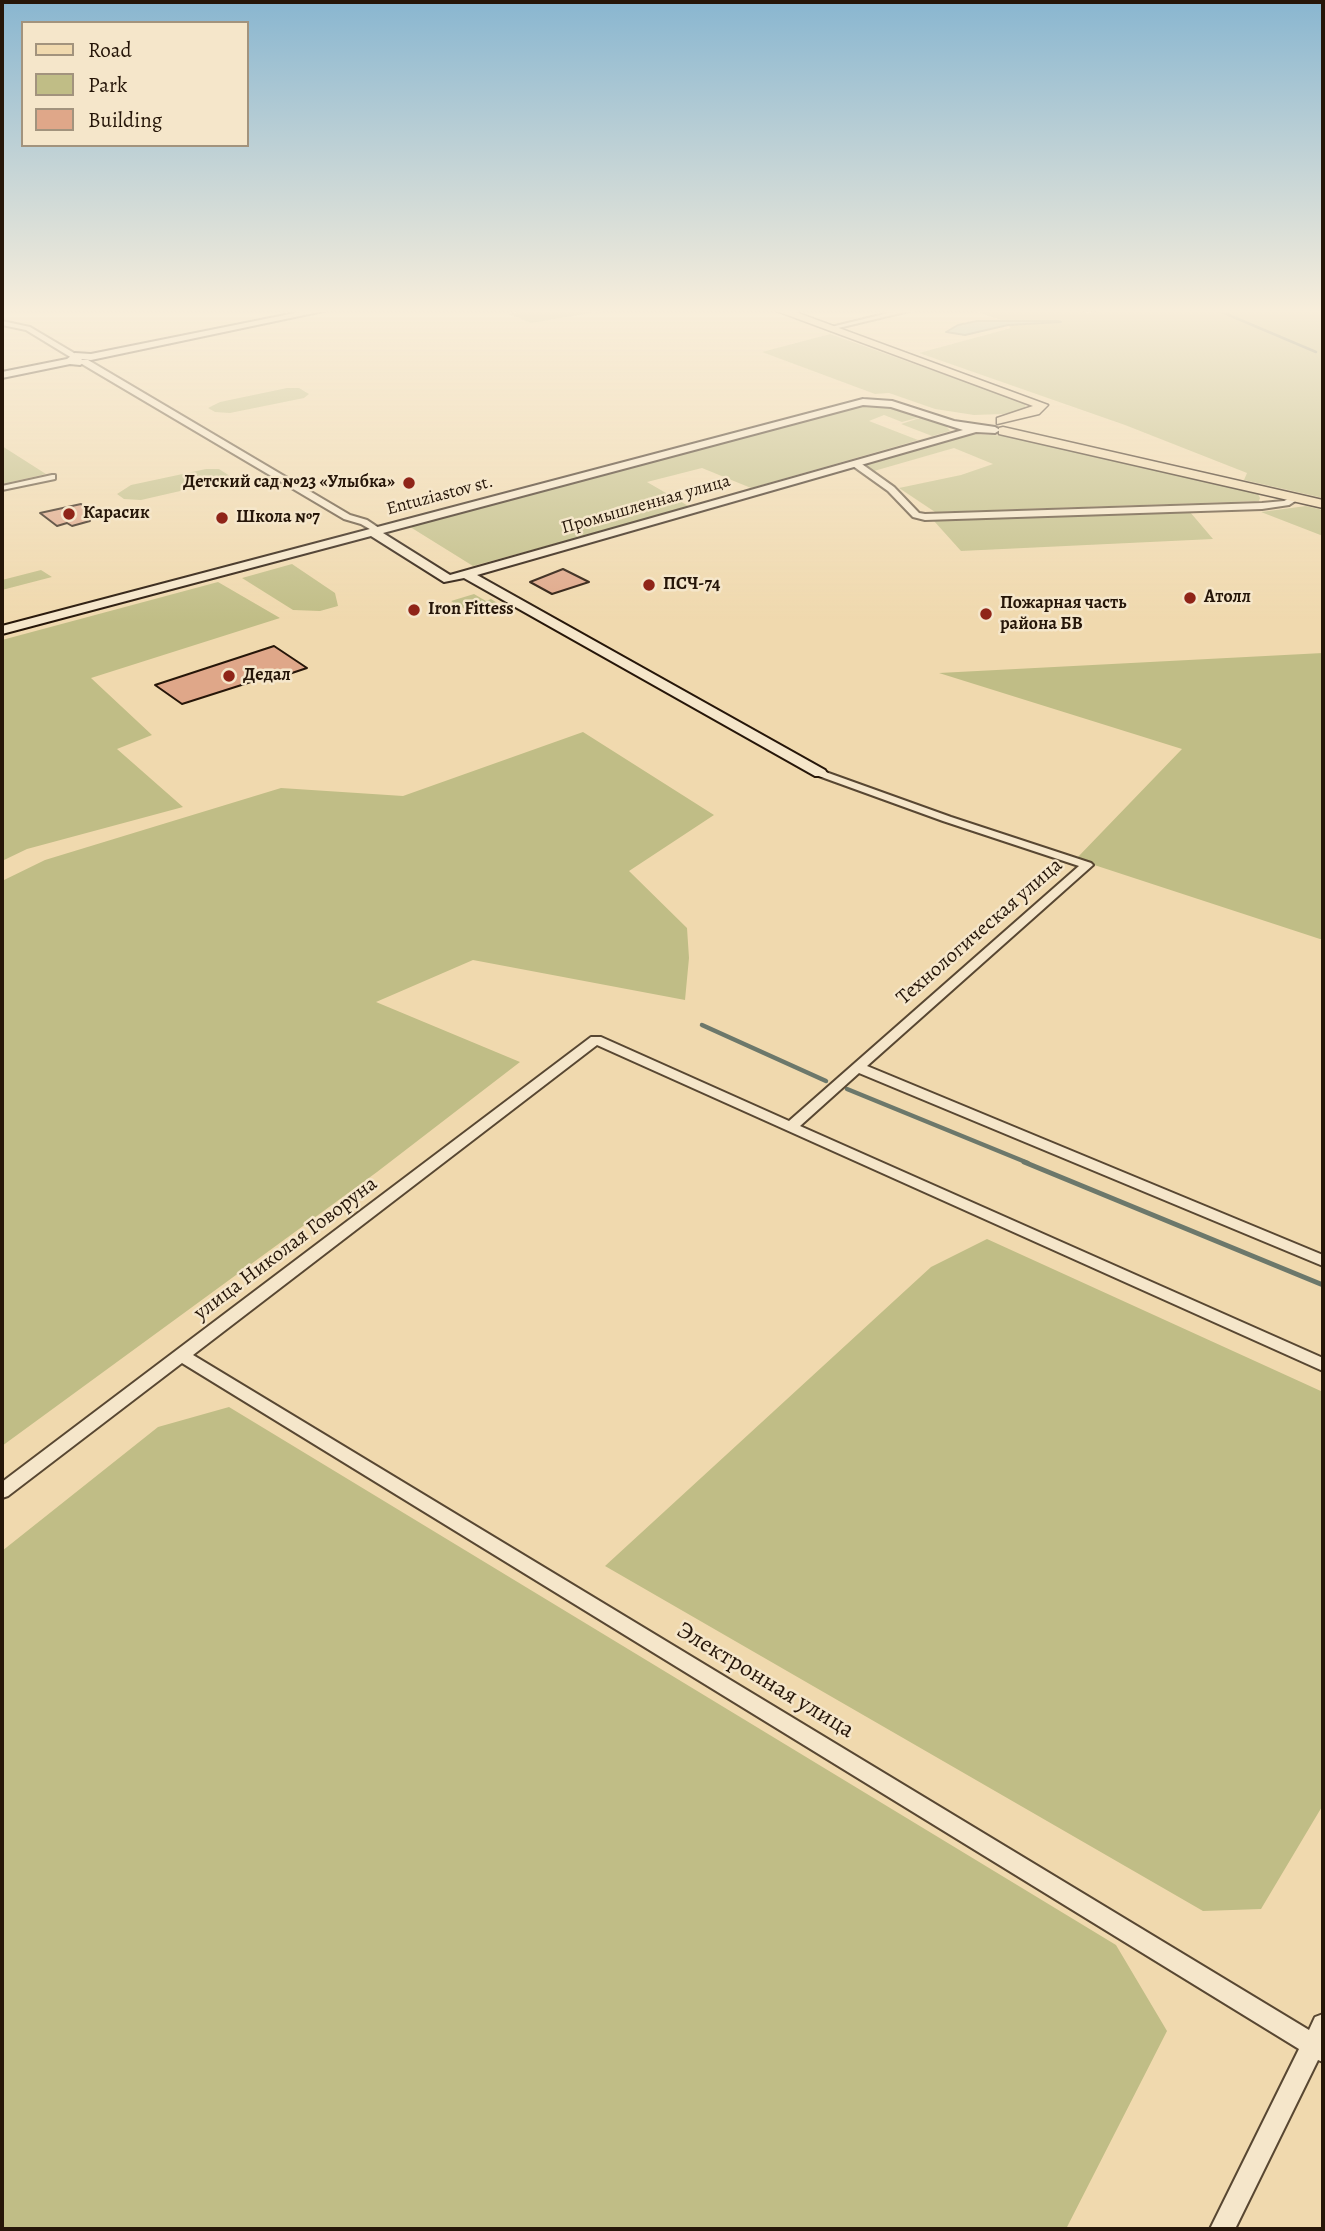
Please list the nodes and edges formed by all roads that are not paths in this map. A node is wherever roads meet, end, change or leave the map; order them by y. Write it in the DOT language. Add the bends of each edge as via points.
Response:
graph roads {
  1 [pos="178,414"];
  2 [pos="817,414"];
  3 [pos="922,414"];
  4 [pos="1030,414"];
  5 [pos="1019,421"];
  6 [pos="993,427"];
  7 [pos="1099,452"];
  8 [pos="856,464"];
  9 [pos="52,477"];
  10 [pos="2,488"];
  11 [pos="1296,498"];
  12 [pos="1323,504"];
  13 [pos="372,532"];
  14 [pos="467,574"];
  15 [pos="2,630"];
  16 [pos="820,773"];
  17 [pos="857,1067"];
  18 [pos="790,1127"];
  19 [pos="1323,1261"];
  20 [pos="181,1355"];
  21 [pos="1323,1365"];
  22 [pos="2,1491"];
  23 [pos="1320,2040"];
  24 [pos="1222,2229"];
  1 -- 13 [label="street" via="352,524"];
  2 -- 13 [label="street, Entuziastov st."];
  3 -- 6 [label="street, Entuziastov st." via="951,424"];
  4 -- 5 [label="main road"];
  5 -- 6 [label="main road" via="1015,430"];
  5 -- 7 [label="main road"];
  6 -- 7 [label="main road"];
  6 -- 8 [label="street, Промышленная улица"];
  7 -- 11 [label="main road"];
  8 -- 11 [label="street" via="891,489 916,515 925,517 1262,506"];
  8 -- 14 [label="street, Промышленная улица"];
  9 -- 10 [label="street"];
  11 -- 12 [label="main road"];
  13 -- 14 [label="street, Промышленная улица" via="449,579"];
  13 -- 15 [label="street, Entuziastov st."];
  14 -- 16 [label="street, Технологическая улица"];
  16 -- 17 [label="street, Технологическая улица" via="1087,865"];
  17 -- 18 [label="street"];
  17 -- 19 [label="street"];
  18 -- 20 [label="street, улица Николая Говоруна" via="596,1040"];
  18 -- 21 [label="street"];
  20 -- 22 [label="street, улица Николая Говоруна"];
  20 -- 23 [label="street, Электронная улица"];
  23 -- 24 [label="street"];
}
